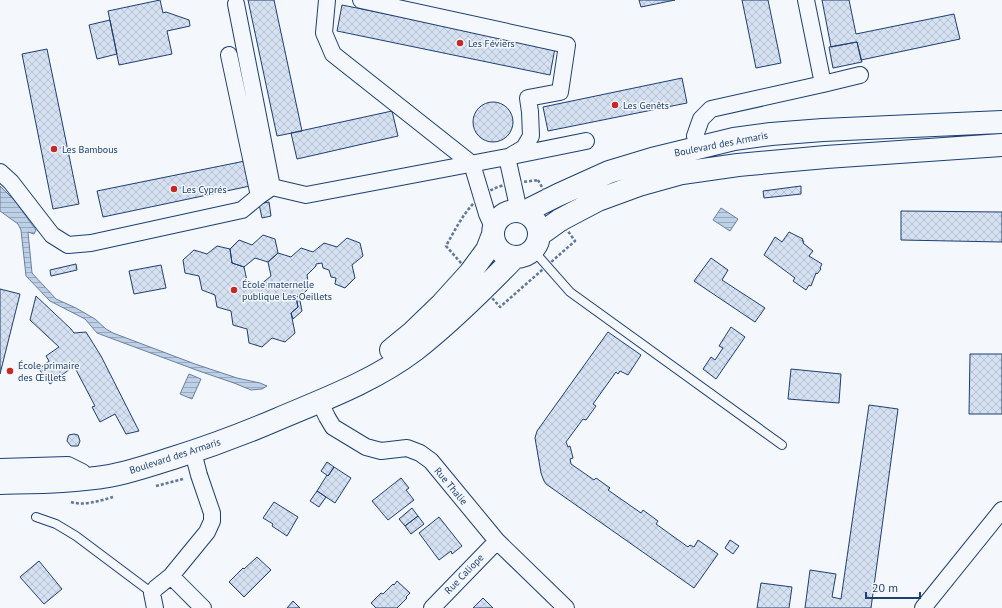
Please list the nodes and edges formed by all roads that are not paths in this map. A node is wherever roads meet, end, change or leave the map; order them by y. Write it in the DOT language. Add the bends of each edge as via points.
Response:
graph roads {
  1 [pos="327,0"];
  2 [pos="360,0"];
  3 [pos="806,0"];
  4 [pos="236,4"];
  5 [pos="229,55"];
  6 [pos="860,75"];
  7 [pos="823,84"];
  8 [pos="1002,122"];
  9 [pos="586,141"];
  10 [pos="1002,145"];
  11 [pos="698,147"];
  12 [pos="508,157"];
  13 [pos="472,164"];
  14 [pos="0,172"];
  15 [pos="272,187"];
  16 [pos="259,196"];
  17 [pos="521,211"];
  18 [pos="493,232"];
  19 [pos="529,247"];
  20 [pos="320,402"];
  21 [pos="782,445"];
  22 [pos="193,452"];
  23 [pos="0,467"];
  24 [pos="83,479"];
  25 [pos="0,483"];
  26 [pos="1002,510"];
  27 [pos="36,517"];
  28 [pos="497,541"];
  29 [pos="171,576"];
  30 [pos="154,601"];
  31 [pos="203,608"];
  32 [pos="432,608"];
  33 [pos="566,608"];
  34 [pos="923,608"];
  1 -- 13 [label="street" via="324,33 333,54"];
  2 -- 12 [label="street" via="567,45 560,92 528,98 531,136 524,148"];
  3 -- 7 [label="street"];
  4 -- 15 [label="street"];
  5 -- 16 [label="street"];
  6 -- 7 [label="street"];
  7 -- 11 [label="street" via="711,109 699,124 696,136"];
  8 -- 11 [label="main road, Boulevard des Armaris" via="771,134"];
  9 -- 12 [label="street"];
  10 -- 19 [label="main road, Boulevard des Armaris" via="826,157 682,173 598,200 548,228"];
  11 -- 17 [label="main road, Boulevard des Armaris" via="609,172"];
  12 -- 13 [label="street"];
  12 -- 17 [label="street"];
  13 -- 15 [label="street" via="306,195"];
  13 -- 18 [label="street"];
  14 -- 16 [label="street" via="36,212 52,235 68,245 91,243 242,210"];
  15 -- 16 [label="street"];
  17 -- 18 [label="main road" via="503,214 497,219"];
  17 -- 19 [label="main road" via="535,221 538,228"];
  18 -- 19 [label="main road" via="494,244 508,256"];
  18 -- 20 [label="main road, Boulevard des Armaris" via="487,250 441,305 394,348 355,379"];
  19 -- 20 [label="main road, Boulevard des Armaris" via="457,315 414,350 391,366"];
  19 -- 21 [label="lane" via="570,292"];
  20 -- 22 [label="main road, Boulevard des Armaris"];
  20 -- 28 [label="street, Rue Thalie" via="333,427 366,447 380,451 407,448 431,461"];
  22 -- 24 [label="main road, Boulevard des Armaris" via="135,471"];
  22 -- 29 [label="street" via="212,513 212,521 207,532"];
  23 -- 24 [label="street" via="68,465 82,472"];
  24 -- 25 [label="main road, Boulevard des Armaris"];
  26 -- 34 [label="street"];
  27 -- 30 [label="lane" via="56,524 76,536"];
  28 -- 32 [label="street, Rue Caliope"];
  28 -- 33 [label="street, Rue Thalie"];
  29 -- 30 [label="street" via="156,588"];
  29 -- 31 [label="street"];
}
